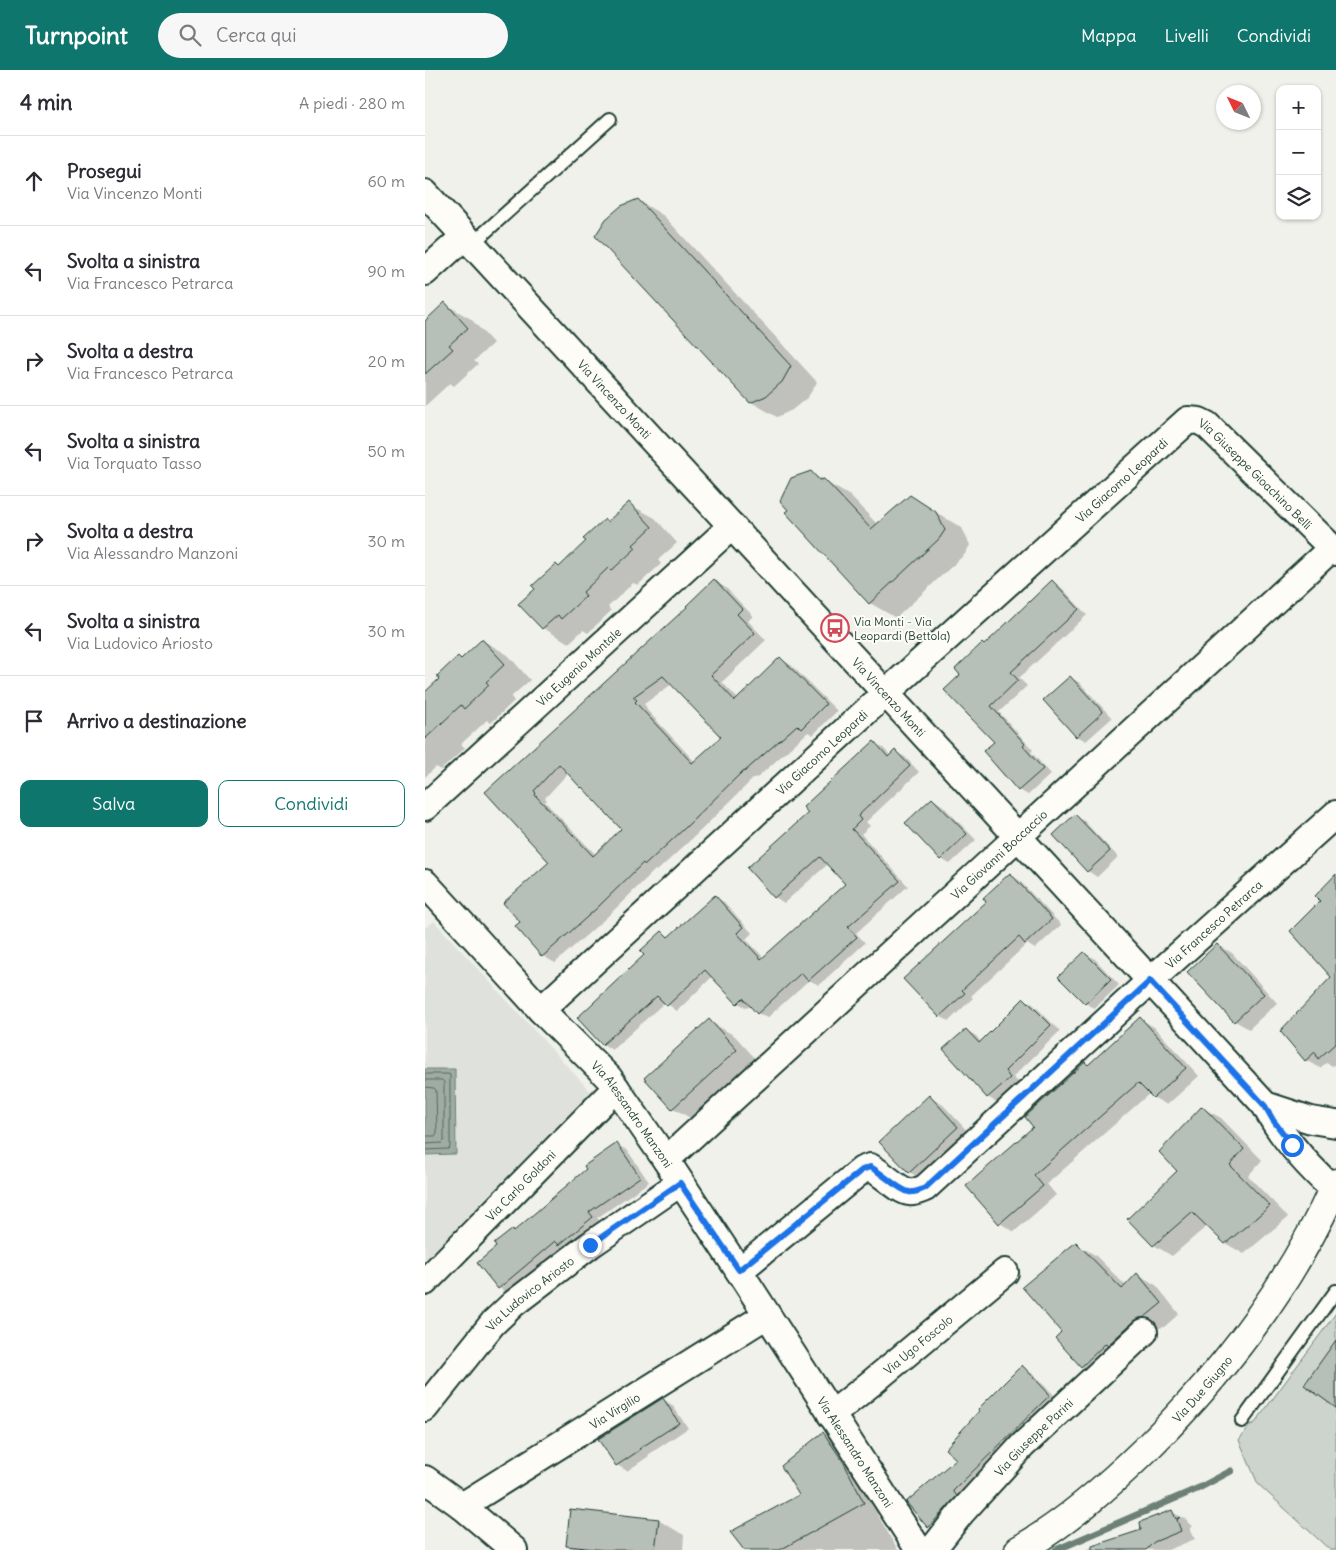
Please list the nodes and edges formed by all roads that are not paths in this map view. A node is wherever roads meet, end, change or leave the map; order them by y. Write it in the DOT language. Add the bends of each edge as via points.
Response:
graph roads {
  1 [pos="610,119"];
  2 [pos="425,193"];
  3 [pos="468,240"];
  4 [pos="425,272"];
  5 [pos="1193,420"];
  6 [pos="732,526"];
  7 [pos="1334,550"];
  8 [pos="885,693"];
  9 [pos="425,807"];
  10 [pos="1336,814"];
  11 [pos="1017,837"];
  12 [pos="425,883"];
  13 [pos="1150,981"];
  14 [pos="541,1010"];
  15 [pos="616,1088"];
  16 [pos="1265,1106"];
  17 [pos="1336,1124"];
  18 [pos="666,1160"];
  19 [pos="680,1183"];
  20 [pos="1335,1188"];
  21 [pos="739,1270"];
  22 [pos="1005,1272"];
  23 [pos="425,1282"];
  24 [pos="1336,1291"];
  25 [pos="767,1315"];
  26 [pos="1144,1332"];
  27 [pos="425,1408"];
  28 [pos="831,1415"];
  29 [pos="1242,1421"];
  30 [pos="425,1479"];
  31 [pos="462,1506"];
  32 [pos="514,1550"];
  33 [pos="919,1550"];
  34 [pos="932,1550"];
  35 [pos="1019,1550"];
  1 -- 3 [label="lane"];
  2 -- 3 [label="street, Via Vincenzo Monti"];
  3 -- 4 [label="street"];
  3 -- 6 [label="street, Via Vincenzo Monti"];
  5 -- 7 [label="street, Via Giuseppe Gioachino Belli" via="1213,431"];
  5 -- 8 [label="street, Via Giacomo Leopardi" via="1185,422"];
  6 -- 8 [label="street, Via Vincenzo Monti"];
  6 -- 9 [label="street, Via Eugenio Montale"];
  7 -- 11 [label="street, Via Giovanni Boccaccio"];
  8 -- 11 [label="street, Via Vincenzo Monti"];
  8 -- 14 [label="street, Via Giacomo Leopardi"];
  10 -- 13 [label="street, Via Francesco Petrarca"];
  11 -- 13 [label="street, Via Vincenzo Monti"];
  11 -- 18 [label="street, Via Giovanni Boccaccio"];
  12 -- 14 [label="street, Via Alessandro Manzoni"];
  13 -- 16 [label="street, Via Vincenzo Monti"];
  13 -- 21 [label="street, Via Francesco Petrarca" via="925,1188 909,1192 879,1171 870,1167 862,1170"];
  14 -- 15 [label="street, Via Alessandro Manzoni"];
  15 -- 18 [label="street, Via Alessandro Manzoni"];
  15 -- 23 [label="street, Via Carlo Goldoni"];
  16 -- 17 [label="street"];
  16 -- 20 [label="street, Via Vincenzo Monti" via="1292,1145 1319,1176"];
  18 -- 19 [label="street, Via Alessandro Manzoni"];
  19 -- 21 [label="street, Via Alessandro Manzoni"];
  19 -- 27 [label="street, Via Ludovico Ariosto" via="590,1245 513,1304 493,1323"];
  20 -- 35 [label="main road, Via Due Giugno" via="1276,1294 1211,1381 1111,1482 1075,1512"];
  21 -- 25 [label="street, Via Alessandro Manzoni"];
  22 -- 28 [label="street, Via Ugo Foscolo"];
  24 -- 29 [label="lane"];
  25 -- 28 [label="street, Via Alessandro Manzoni"];
  25 -- 31 [label="street, Via Virgilio"];
  26 -- 34 [label="street, Via Giuseppe Parini" via="1023,1445"];
  28 -- 33 [label="street, Via Alessandro Manzoni"];
  30 -- 31 [label="street"];
  31 -- 32 [label="street"];
}
